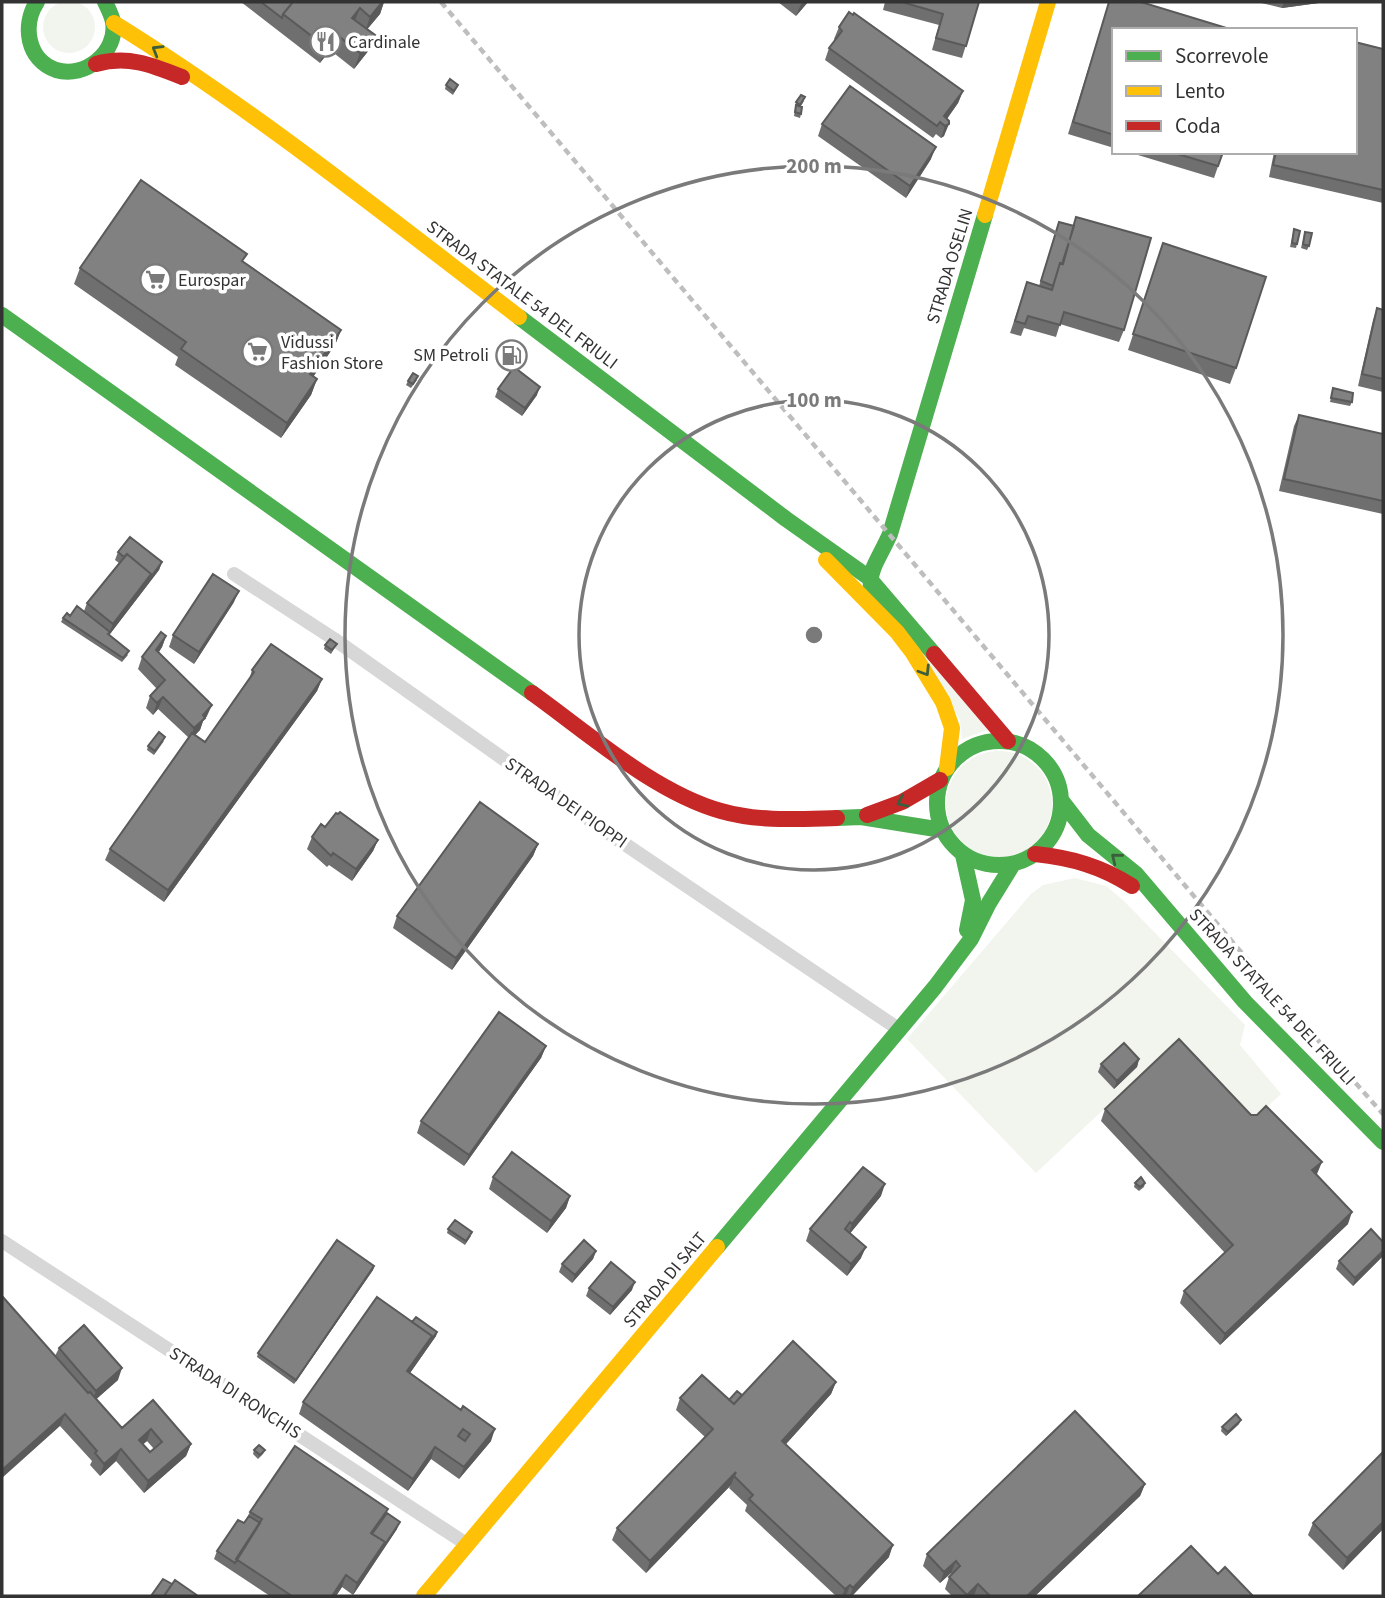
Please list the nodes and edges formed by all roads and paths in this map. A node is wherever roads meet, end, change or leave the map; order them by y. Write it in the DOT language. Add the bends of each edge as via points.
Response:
graph roads {
  1 [pos="105,2"];
  2 [pos="1048,2"];
  3 [pos="32,5"];
  4 [pos="114,23"];
  5 [pos="96,64"];
  6 [pos="234,102"];
  7 [pos="2,315"];
  8 [pos="786,519"];
  9 [pos="887,541"];
  10 [pos="234,573"];
  11 [pos="868,577"];
  12 [pos="883,617"];
  13 [pos="982,710"];
  14 [pos="1008,741"];
  15 [pos="944,774"];
  16 [pos="1061,800"];
  17 [pos="861,817"];
  18 [pos="942,830"];
  19 [pos="1035,854"];
  20 [pos="963,855"];
  21 [pos="1013,864"];
  22 [pos="1163,907"];
  23 [pos="935,987"];
  24 [pos="900,1030"];
  25 [pos="1383,1142"];
  26 [pos="2,1241"];
  27 [pos="468,1545"];
  28 [pos="424,1596"];
  1 -- 4 [label="main road"];
  2 -- 9 [label="main road, STRADA OSELIN"];
  3 -- 5 [label="main road, STRADA STATALE 54 DEL FRIULI" via="29,38 42,61 71,72"];
  4 -- 5 [label="main road" via="108,50"];
  6 -- 4 [label="main road, STRADA STATALE 54 DEL FRIULI, one-way"];
  5 -- 6 [label="main road, STRADA STATALE 54 DEL FRIULI" via="115,57 131,59"];
  6 -- 8 [label="main road, STRADA STATALE 54 DEL FRIULI"];
  7 -- 17 [label="main road" via="643,773 721,811 808,820"];
  8 -- 9 [label="main road, STRADA STATALE 54 DEL FRIULI" via="846,554 864,553"];
  8 -- 11 [label="main road, STRADA STATALE 54 DEL FRIULI"];
  8 -- 12 [label="main road, STRADA STATALE 54 DEL FRIULI"];
  9 -- 11 [label="main road"];
  9 -- 13 [label="main road, STRADA STATALE 54 DEL FRIULI" via="885,563 894,589 966,671"];
  10 -- 24 [label="street, STRADA DEI PIOPPI"];
  11 -- 12 [label="main road"];
  11 -- 13 [label="main road, STRADA STATALE 54 DEL FRIULI"];
  12 -- 15 [label="main road, STRADA STATALE 54 DEL FRIULI, one-way" via="913,653 951,718"];
  13 -- 14 [label="main road, STRADA STATALE 54 DEL FRIULI"];
  14 -- 15 [label="main road" via="976,745 960,754"];
  14 -- 16 [label="main road, STRADA STATALE 54 DEL FRIULI" via="1043,760 1054,775"];
  15 -- 17 [label="main road, one-way" via="902,802"];
  15 -- 18 [label="main road, STRADA STATALE 54 DEL FRIULI" via="936,809"];
  16 -- 19 [label="main road" via="1054,833"];
  22 -- 16 [label="main road, STRADA STATALE 54 DEL FRIULI, one-way" via="1136,874 1088,835"];
  17 -- 18 [label="main road"];
  18 -- 20 [label="main road"];
  19 -- 21 [label="main road"];
  19 -- 22 [label="main road, STRADA STATALE 54 DEL FRIULI" via="1092,863"];
  20 -- 21 [label="main road" via="990,865"];
  20 -- 23 [label="main road" via="972,914"];
  21 -- 23 [label="main road" via="971,939"];
  22 -- 25 [label="main road, STRADA STATALE 54 DEL FRIULI" via="1277,1037"];
  23 -- 24 [label="main road, STRADA DI SALT"];
  24 -- 27 [label="main road, STRADA DI SALT"];
  26 -- 27 [label="street, STRADA DI RONCHIS"];
  27 -- 28 [label="main road, STRADA DI SALT"];
}
